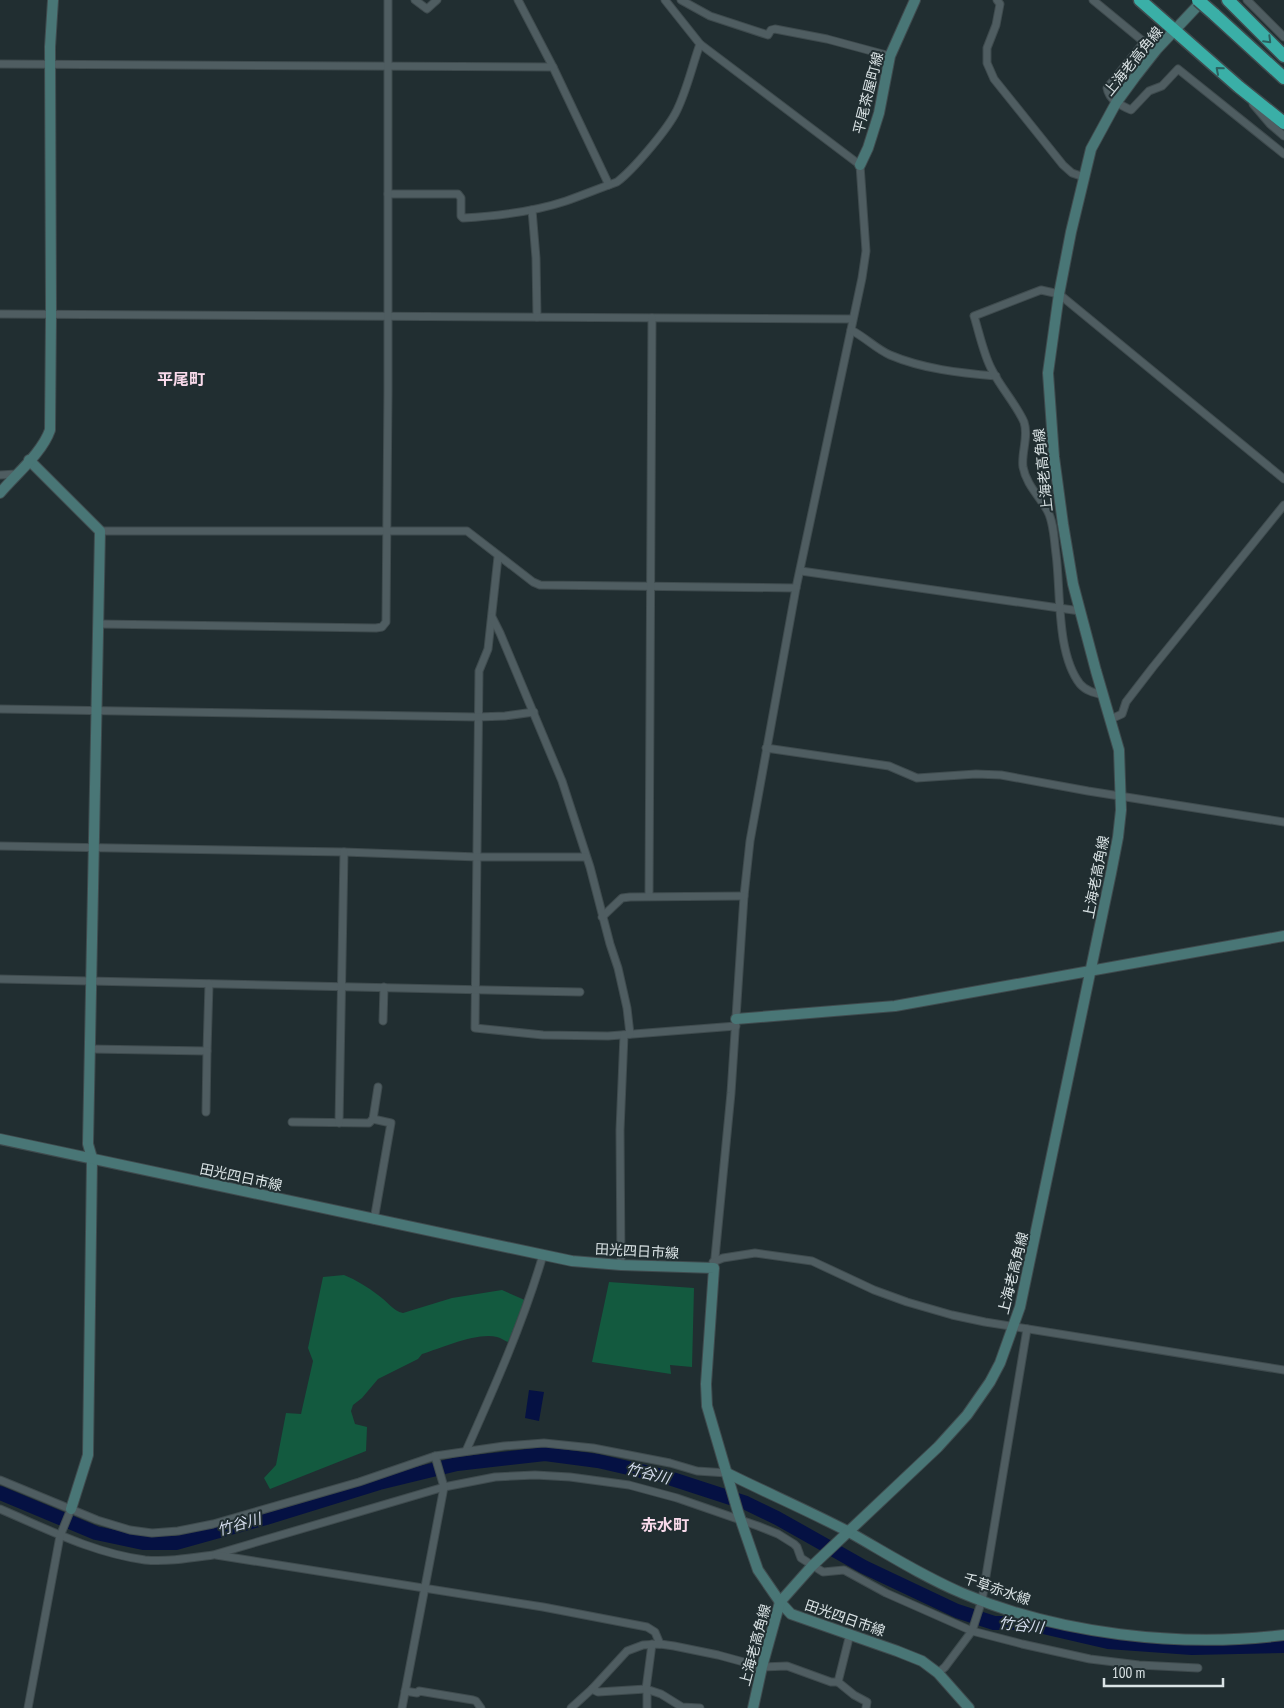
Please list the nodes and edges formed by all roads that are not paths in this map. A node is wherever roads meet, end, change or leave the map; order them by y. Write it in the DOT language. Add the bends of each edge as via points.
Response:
graph roads {
  1 [pos="53,0"];
  2 [pos="388,0"];
  3 [pos="416,0"];
  4 [pos="437,0"];
  5 [pos="518,0"];
  6 [pos="665,0"];
  7 [pos="681,0"];
  8 [pos="915,0"];
  9 [pos="997,0"];
  10 [pos="1093,0"];
  11 [pos="1140,0"];
  12 [pos="1198,0"];
  13 [pos="1203,0"];
  14 [pos="1228,0"];
  15 [pos="1246,0"];
  16 [pos="1174,31"];
  17 [pos="1284,37"];
  18 [pos="700,44"];
  19 [pos="890,56"];
  20 [pos="1284,56"];
  21 [pos="0,64"];
  22 [pos="50,64"];
  23 [pos="389,66"];
  24 [pos="553,66"];
  25 [pos="1284,78"];
  26 [pos="1239,87"];
  27 [pos="1116,103"];
  28 [pos="1284,123"];
  29 [pos="1284,136"];
  30 [pos="1284,154"];
  31 [pos="860,166"];
  32 [pos="1084,177"];
  33 [pos="609,184"];
  34 [pos="388,194"];
  35 [pos="532,210"];
  36 [pos="1059,294"];
  37 [pos="0,314"];
  38 [pos="51,314"];
  39 [pos="388,316"];
  40 [pos="537,317"];
  41 [pos="652,318"];
  42 [pos="852,319"];
  43 [pos="851,330"];
  44 [pos="996,376"];
  45 [pos="29,460"];
  46 [pos="16,474"];
  47 [pos="0,475"];
  48 [pos="1284,479"];
  49 [pos="0,493"];
  50 [pos="1284,505"];
  51 [pos="386,530"];
  52 [pos="100,532"];
  53 [pos="498,557"];
  54 [pos="801,571"];
  55 [pos="650,587"];
  56 [pos="796,588"];
  57 [pos="1059,608"];
  58 [pos="1080,611"];
  59 [pos="492,616"];
  60 [pos="98,624"];
  61 [pos="1103,695"];
  62 [pos="0,709"];
  63 [pos="97,711"];
  64 [pos="534,712"];
  65 [pos="478,717"];
  66 [pos="1111,719"];
  67 [pos="766,748"];
  68 [pos="1121,796"];
  69 [pos="1284,822"];
  70 [pos="0,846"];
  71 [pos="93,847"];
  72 [pos="344,852"];
  73 [pos="478,857"];
  74 [pos="586,857"];
  75 [pos="649,896"];
  76 [pos="744,896"];
  77 [pos="602,916"];
  78 [pos="1284,936"];
  79 [pos="1091,971"];
  80 [pos="0,978"];
  81 [pos="91,980"];
  82 [pos="209,984"];
  83 [pos="341,986"];
  84 [pos="384,987"];
  85 [pos="474,989"];
  86 [pos="580,992"];
  87 [pos="384,1021"];
  88 [pos="736,1023"];
  89 [pos="627,1035"];
  90 [pos="90,1049"];
  91 [pos="207,1051"];
  92 [pos="378,1087"];
  93 [pos="206,1112"];
  94 [pos="373,1119"];
  95 [pos="292,1122"];
  96 [pos="340,1123"];
  97 [pos="0,1139"];
  98 [pos="92,1158"];
  99 [pos="374,1220"];
  100 [pos="543,1255"];
  101 [pos="621,1265"];
  102 [pos="714,1265"];
  103 [pos="1014,1326"];
  104 [pos="1027,1328"];
  105 [pos="1284,1370"];
  106 [pos="466,1451"];
  107 [pos="435,1458"];
  108 [pos="728,1476"];
  109 [pos="0,1480"];
  110 [pos="444,1487"];
  111 [pos="0,1509"];
  112 [pos="70,1511"];
  113 [pos="739,1516"];
  114 [pos="60,1533"];
  115 [pos="844,1535"];
  116 [pos="214,1555"];
  117 [pos="813,1565"];
  118 [pos="424,1588"];
  119 [pos="780,1602"];
  120 [pos="981,1603"];
  121 [pos="972,1631"];
  122 [pos="850,1634"];
  123 [pos="1284,1635"];
  124 [pos="656,1644"];
  125 [pos="762,1667"];
  126 [pos="1198,1668"];
  127 [pos="938,1673"];
  128 [pos="838,1682"];
  129 [pos="592,1689"];
  130 [pos="646,1689"];
  131 [pos="406,1691"];
  132 [pos="28,1708"];
  133 [pos="402,1708"];
  134 [pos="481,1708"];
  135 [pos="571,1708"];
  136 [pos="647,1708"];
  137 [pos="700,1708"];
  138 [pos="753,1708"];
  139 [pos="866,1708"];
  140 [pos="969,1708"];
  1 -- 22 [label="main road"];
  2 -- 23 [label="street"];
  3 -- 4 [label="street" via="427,10"];
  5 -- 24 [label="street"];
  6 -- 18 [label="street"];
  7 -- 19 [label="street" via="710,16 768,35 775,29"];
  8 -- 19 [label="main road, 平尾茶屋町線"];
  9 -- 32 [label="street" via="1000,4 996,25 987,48 987,63 994,79 1063,166"];
  10 -- 27 [label="street" via="1144,42 1107,88"];
  11 -- 16 [label="highway"];
  12 -- 25 [label="highway, bridge"];
  13 -- 16 [label="main road, 上海老高角線"];
  14 -- 20 [label="highway, one-way"];
  15 -- 17 [label="street"];
  26 -- 16 [label="highway, one-way"];
  16 -- 27 [label="main road, 上海老高角線"];
  18 -- 31 [label="street"];
  18 -- 33 [label="street" via="674,116 624,177"];
  19 -- 31 [label="main road, 平尾茶屋町線" via="879,113"];
  21 -- 22 [label="street"];
  22 -- 23 [label="street"];
  22 -- 38 [label="main road"];
  23 -- 24 [label="street"];
  23 -- 34 [label="street"];
  24 -- 33 [label="street"];
  26 -- 28 [label="highway"];
  26 -- 29 [label="street"];
  27 -- 30 [label="street" via="1131,110 1149,91 1162,86 1178,70"];
  27 -- 32 [label="main road, 上海老高角線" via="1091,149"];
  31 -- 42 [label="street" via="866,251"];
  32 -- 36 [label="main road, 上海老高角線"];
  33 -- 35 [label="street" via="565,202"];
  34 -- 35 [label="street" via="458,194 463,218"];
  34 -- 39 [label="street"];
  35 -- 40 [label="street"];
  36 -- 44 [label="street" via="1041,290 974,316 991,370"];
  36 -- 48 [label="street"];
  36 -- 58 [label="main road, 上海老高角線" via="1048,373 1049,393 1062,524"];
  37 -- 38 [label="street"];
  38 -- 39 [label="street"];
  38 -- 45 [label="main road" via="50,430"];
  39 -- 40 [label="street"];
  39 -- 51 [label="street"];
  40 -- 41 [label="street"];
  41 -- 42 [label="street"];
  41 -- 55 [label="street"];
  42 -- 43 [label="street"];
  43 -- 44 [label="street" via="888,354 917,364"];
  43 -- 54 [label="street"];
  44 -- 57 [label="street" via="1023,421 1026,432 1023,467 1051,520 1058,568"];
  45 -- 46 [label="main road"];
  45 -- 52 [label="main road"];
  46 -- 47 [label="street"];
  46 -- 49 [label="main road"];
  50 -- 66 [label="street" via="1152,666 1126,702 1122,714"];
  51 -- 52 [label="street"];
  51 -- 53 [label="street" via="467,531"];
  51 -- 60 [label="street" via="386,622 382,627"];
  52 -- 60 [label="main road"];
  53 -- 55 [label="street" via="540,585"];
  53 -- 59 [label="street"];
  54 -- 56 [label="street"];
  54 -- 57 [label="street"];
  55 -- 56 [label="street"];
  55 -- 75 [label="street"];
  56 -- 67 [label="street"];
  57 -- 58 [label="street"];
  57 -- 61 [label="street" via="1064,642 1080,684 1092,693"];
  58 -- 61 [label="main road, 上海老高角線"];
  59 -- 64 [label="street"];
  59 -- 65 [label="street" via="488,649 479,671"];
  60 -- 63 [label="main road"];
  61 -- 66 [label="main road, 上海老高角線"];
  62 -- 63 [label="street"];
  63 -- 65 [label="street"];
  63 -- 71 [label="main road"];
  64 -- 65 [label="street"];
  64 -- 74 [label="street" via="562,781"];
  65 -- 73 [label="street"];
  66 -- 68 [label="main road, 上海老高角線" via="1119,750"];
  67 -- 68 [label="street" via="889,766 917,778 1001,775"];
  67 -- 76 [label="street"];
  68 -- 69 [label="street"];
  68 -- 79 [label="main road, 上海老高角線" via="1118,838"];
  70 -- 71 [label="street"];
  71 -- 72 [label="street"];
  71 -- 81 [label="main road"];
  72 -- 73 [label="street"];
  72 -- 83 [label="street"];
  73 -- 74 [label="street"];
  73 -- 85 [label="street"];
  74 -- 77 [label="street"];
  75 -- 76 [label="street"];
  75 -- 77 [label="street" via="622,898"];
  76 -- 88 [label="street"];
  77 -- 89 [label="street" via="627,1008"];
  78 -- 79 [label="main road"];
  79 -- 88 [label="main road" via="895,1006"];
  79 -- 103 [label="main road, 上海老高角線" via="1032,1258"];
  80 -- 81 [label="street"];
  81 -- 82 [label="street"];
  81 -- 90 [label="main road"];
  82 -- 83 [label="street"];
  82 -- 91 [label="street"];
  83 -- 84 [label="street"];
  83 -- 96 [label="street"];
  84 -- 85 [label="street"];
  84 -- 87 [label="street"];
  85 -- 86 [label="street"];
  85 -- 89 [label="street" via="475,1028 543,1035"];
  88 -- 89 [label="street"];
  88 -- 102 [label="street"];
  89 -- 101 [label="street" via="620,1130"];
  90 -- 91 [label="street"];
  90 -- 98 [label="main road" via="88,1144"];
  91 -- 93 [label="street"];
  92 -- 94 [label="street"];
  94 -- 96 [label="street" via="369,1123"];
  94 -- 99 [label="street" via="391,1123"];
  95 -- 96 [label="street"];
  97 -- 98 [label="main road, 田光四日市線"];
  98 -- 99 [label="main road, 田光四日市線"];
  98 -- 112 [label="main road" via="88,1455"];
  99 -- 100 [label="main road, 田光四日市線"];
  100 -- 101 [label="main road, 田光四日市線"];
  100 -- 106 [label="street" via="503,1369"];
  101 -- 102 [label="main road, 田光四日市線"];
  102 -- 103 [label="street" via="723,1258 755,1254 812,1262 907,1302 952,1315"];
  102 -- 108 [label="main road, 田光四日市線" via="705,1395"];
  103 -- 104 [label="street"];
  103 -- 115 [label="main road, 上海老高角線" via="996,1370 968,1415"];
  104 -- 105 [label="street"];
  104 -- 120 [label="street"];
  106 -- 107 [label="street"];
  106 -- 108 [label="street" via="544,1443 593,1448"];
  107 -- 110 [label="street"];
  107 -- 112 [label="street" via="213,1524 178,1531 152,1533 130,1530"];
  108 -- 113 [label="main road, 田光四日市線"];
  108 -- 115 [label="main road, 千草赤水線"];
  109 -- 112 [label="street"];
  110 -- 113 [label="street" via="496,1477 570,1477 629,1485"];
  110 -- 116 [label="street"];
  110 -- 118 [label="street"];
  111 -- 114 [label="street"];
  112 -- 114 [label="street"];
  113 -- 117 [label="street" via="794,1544 801,1558"];
  113 -- 119 [label="main road, 田光四日市線" via="758,1570"];
  114 -- 116 [label="street" via="115,1554 145,1560"];
  114 -- 132 [label="street"];
  115 -- 117 [label="main road, 上海老高角線"];
  115 -- 120 [label="main road, 千草赤水線"];
  116 -- 118 [label="street"];
  117 -- 119 [label="main road, 上海老高角線"];
  117 -- 121 [label="street" via="824,1572 844,1570"];
  118 -- 124 [label="street" via="646,1627 655,1632"];
  118 -- 131 [label="street"];
  119 -- 122 [label="main road, 田光四日市線" via="792,1614"];
  119 -- 125 [label="main road, 上海老高角線"];
  120 -- 121 [label="street"];
  120 -- 123 [label="main road, 千草赤水線" via="1064,1624 1160,1639"];
  121 -- 126 [label="street" via="1090,1659"];
  121 -- 127 [label="street"];
  122 -- 127 [label="main road, 田光四日市線" via="922,1661"];
  122 -- 128 [label="street"];
  124 -- 125 [label="street"];
  124 -- 129 [label="street" via="627,1651"];
  124 -- 130 [label="street"];
  125 -- 128 [label="street" via="787,1666"];
  125 -- 138 [label="main road, 上海老高角線"];
  127 -- 140 [label="main road, 田光四日市線"];
  128 -- 139 [label="street" via="867,1702"];
  129 -- 130 [label="street" via="598,1692"];
  129 -- 135 [label="street"];
  130 -- 136 [label="street"];
  130 -- 137 [label="street" via="682,1707"];
  131 -- 133 [label="street"];
  131 -- 134 [label="street" via="473,1700"];
}
